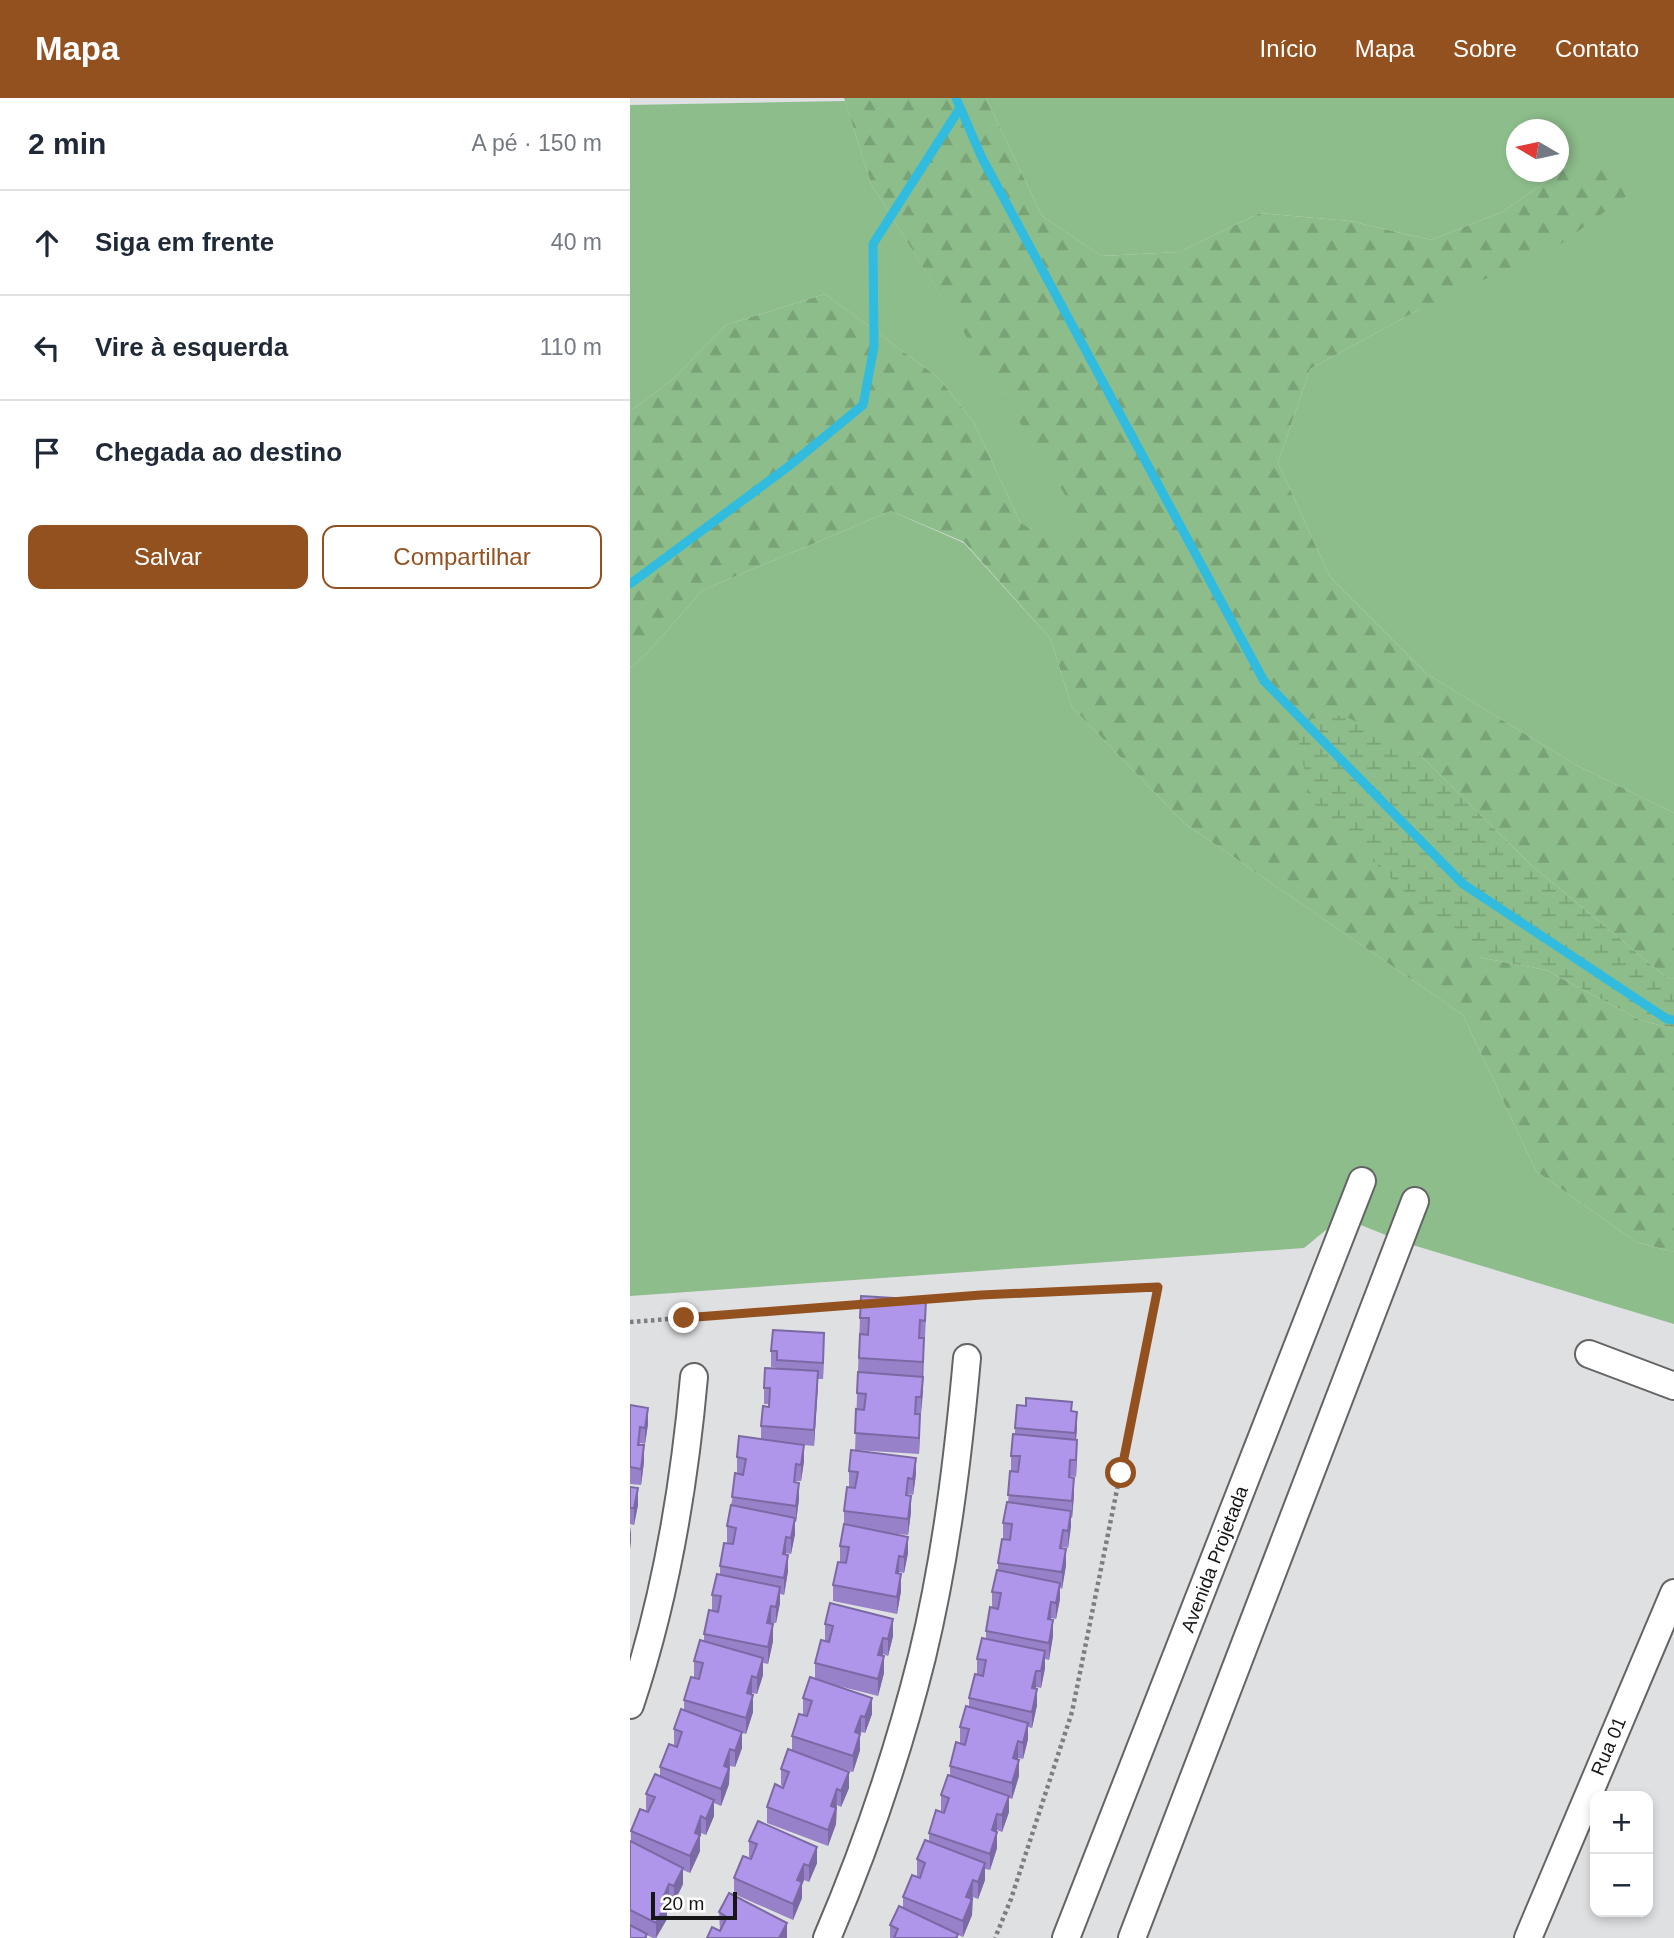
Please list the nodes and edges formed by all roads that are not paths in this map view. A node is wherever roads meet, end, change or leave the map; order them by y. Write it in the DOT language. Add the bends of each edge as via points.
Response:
graph roads {
  1 [pos="1362,1181"];
  2 [pos="1415,1201"];
  3 [pos="1589,1354"];
  4 [pos="967,1358"];
  5 [pos="694,1377"];
  6 [pos="1674,1386"];
  7 [pos="1674,1593"];
  8 [pos="630,1705"];
  9 [pos="1536,1930"];
  10 [pos="827,1938"];
  11 [pos="1066,1938"];
  12 [pos="1132,1938"];
  1 -- 11 [label="street, Avenida Projetada"];
  2 -- 12 [label="street"];
  3 -- 6 [label="street"];
  4 -- 10 [label="street" via="951,1508 922,1656 878,1806"];
  5 -- 8 [label="street" via="677,1522"];
  7 -- 9 [label="street, Rua 01"];
}
